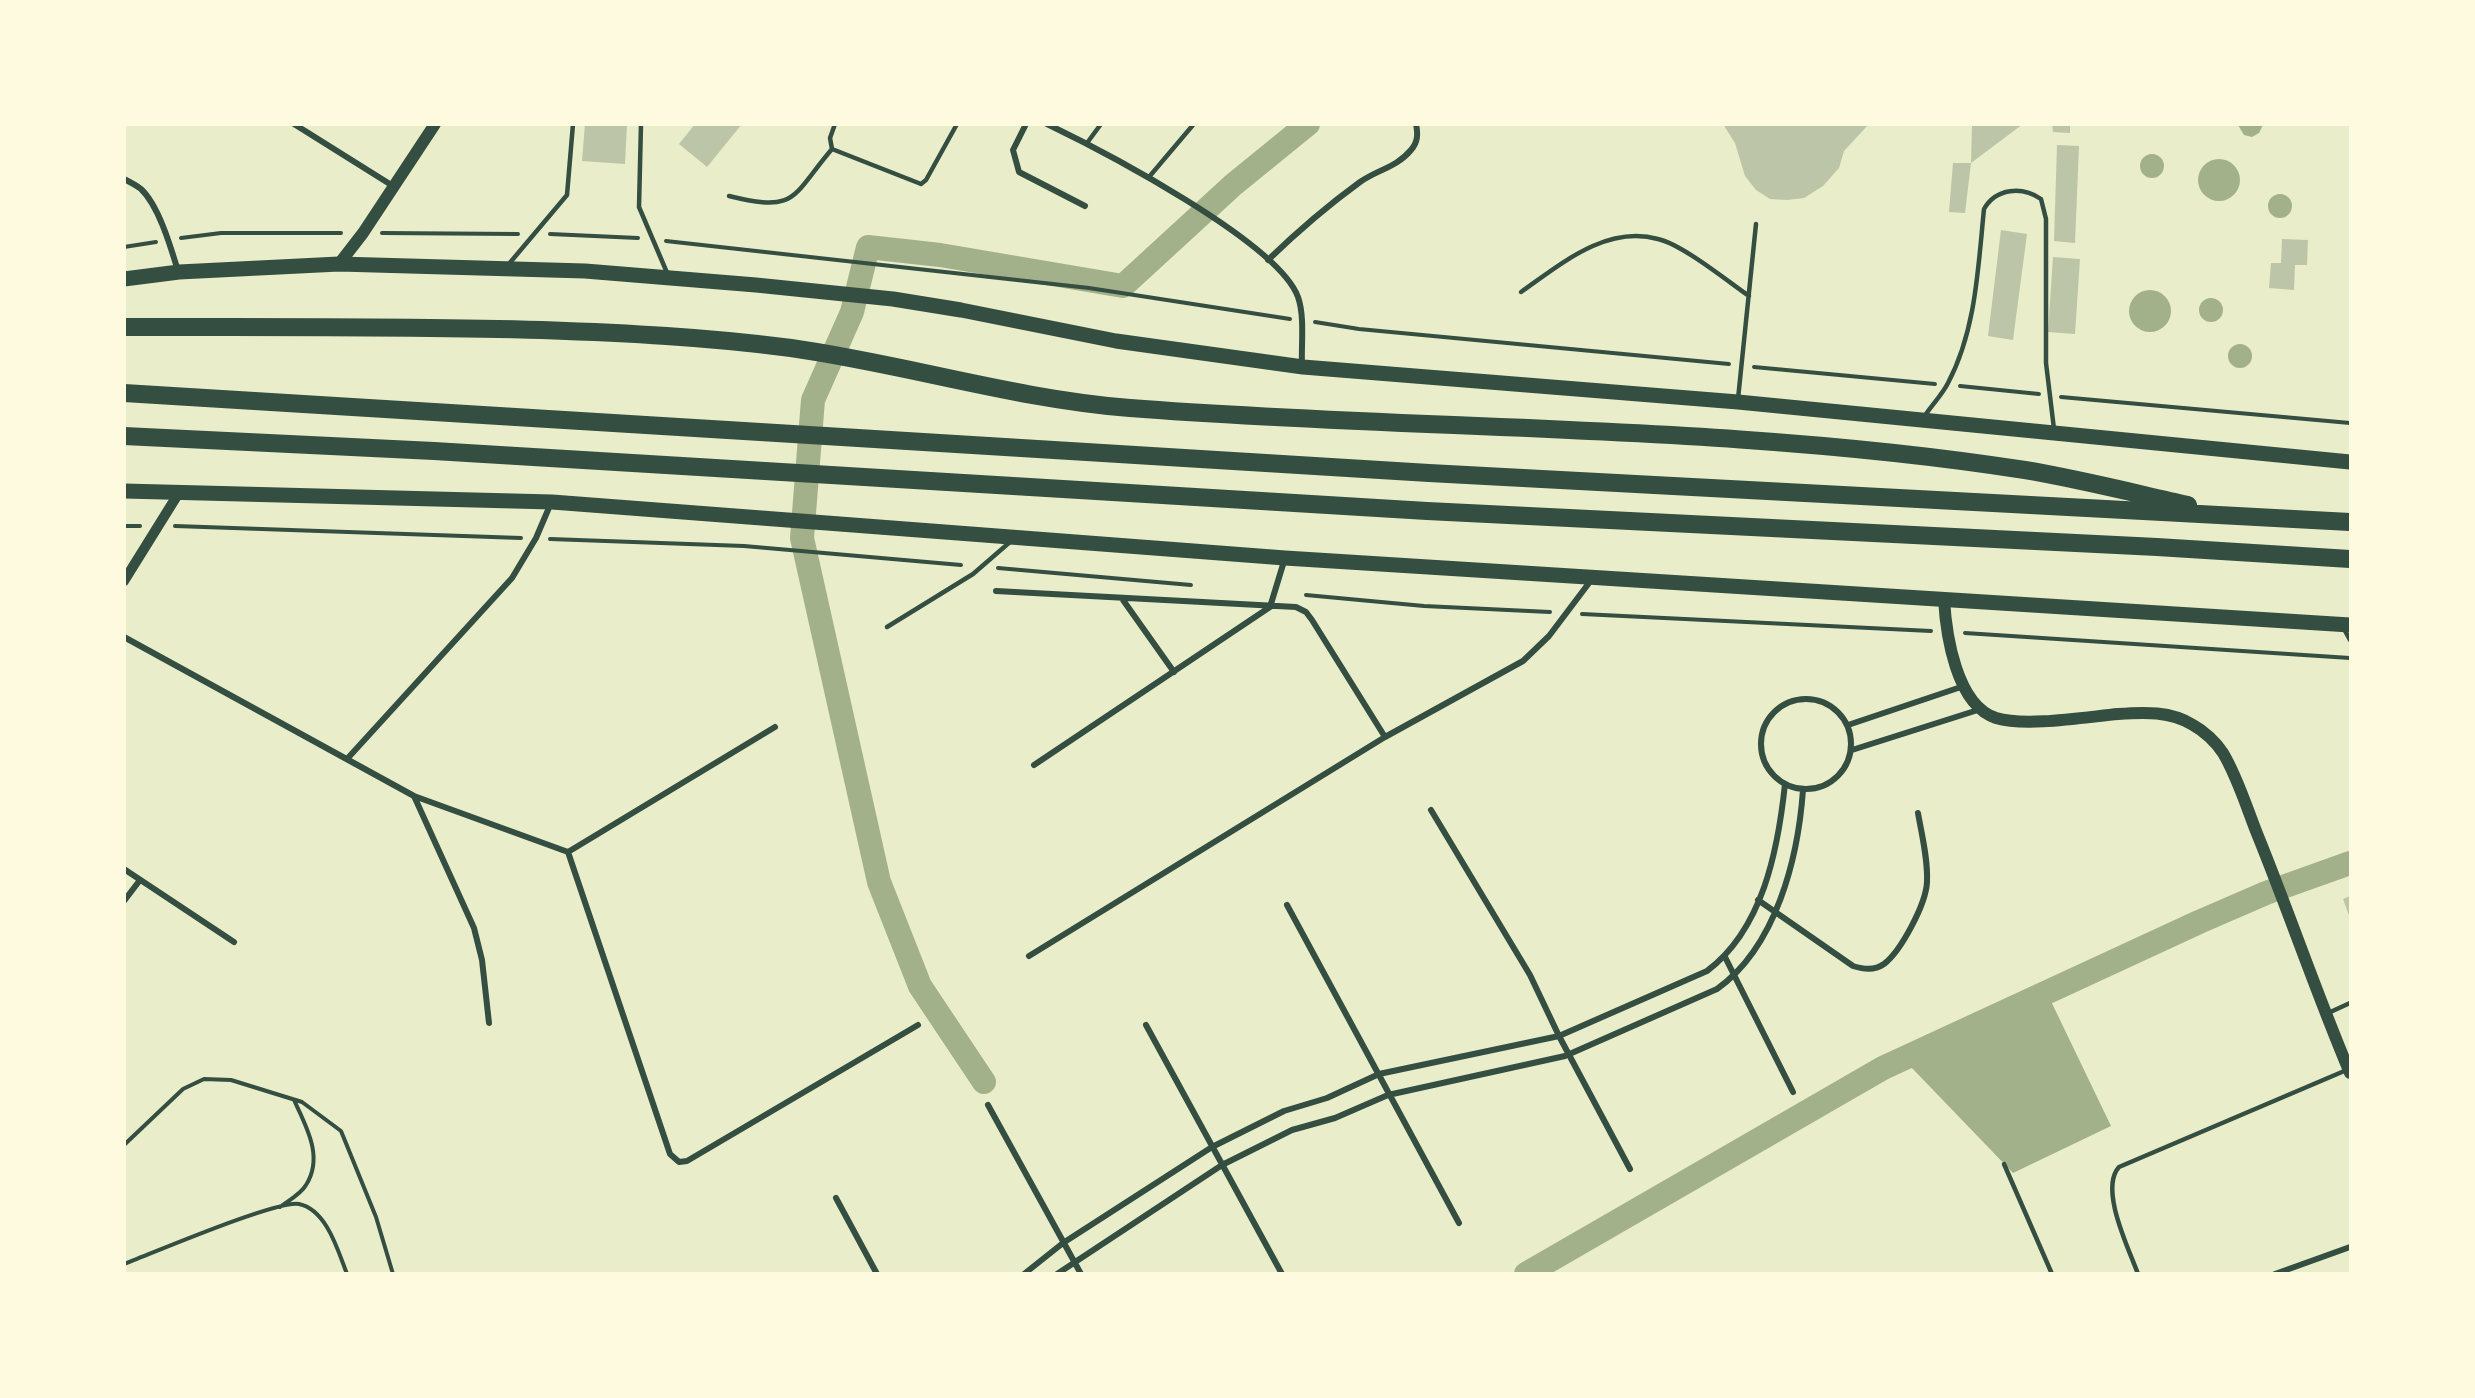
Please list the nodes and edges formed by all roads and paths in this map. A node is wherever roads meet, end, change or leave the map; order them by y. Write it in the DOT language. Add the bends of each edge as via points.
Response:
graph roads {
  1 [pos="294,124"];
  2 [pos="435,124"];
  3 [pos="573,124"];
  4 [pos="641,124"];
  5 [pos="835,124"];
  6 [pos="957,124"];
  7 [pos="1026,124"];
  8 [pos="1047,124"];
  9 [pos="1101,124"];
  10 [pos="1416,124"];
  11 [pos="1193,125"];
  12 [pos="1087,143"];
  13 [pos="832,149"];
  14 [pos="1149,177"];
  15 [pos="124,179"];
  16 [pos="393,186"];
  17 [pos="729,196"];
  18 [pos="1085,206"];
  19 [pos="1756,224"];
  20 [pos="363,233"];
  21 [pos="534,234"];
  22 [pos="653,239"];
  23 [pos="169,240"];
  24 [pos="124,247"];
  25 [pos="1268,260"];
  26 [pos="339,264"];
  27 [pos="505,269"];
  28 [pos="178,272"];
  29 [pos="669,278"];
  30 [pos="124,279"];
  31 [pos="1521,292"];
  32 [pos="1749,296"];
  33 [pos="1300,320"];
  34 [pos="124,327"];
  35 [pos="1742,366"];
  36 [pos="1302,367"];
  37 [pos="1947,385"];
  38 [pos="124,393"];
  39 [pos="2048,395"];
  40 [pos="1738,402"];
  41 [pos="1922,419"];
  42 [pos="2350,423"];
  43 [pos="2055,432"];
  44 [pos="130,438"];
  45 [pos="2350,462"];
  46 [pos="124,491"];
  47 [pos="180,492"];
  48 [pos="552,502"];
  49 [pos="2246,517"];
  50 [pos="2350,522"];
  51 [pos="124,526"];
  52 [pos="159,526"];
  53 [pos="536,538"];
  54 [pos="1012,539"];
  55 [pos="819,553"];
  56 [pos="1285,558"];
  57 [pos="2350,559"];
  58 [pos="1593,579"];
  59 [pos="124,581"];
  60 [pos="996,591"];
  61 [pos="1944,599"];
  62 [pos="1123,600"];
  63 [pos="1270,607"];
  64 [pos="2346,625"];
  65 [pos="887,627"];
  66 [pos="124,637"];
  67 [pos="2350,639"];
  68 [pos="1174,672"];
  69 [pos="1964,686"];
  70 [pos="1982,709"];
  71 [pos="1848,725"];
  72 [pos="775,727"];
  73 [pos="1385,737"];
  74 [pos="1852,750"];
  75 [pos="347,759"];
  76 [pos="1034,765"];
  77 [pos="1785,784"];
  78 [pos="1803,790"];
  79 [pos="414,796"];
  80 [pos="1431,810"];
  81 [pos="1918,813"];
  82 [pos="568,852"];
  83 [pos="124,869"];
  84 [pos="140,880"];
  85 [pos="1758,900"];
  86 [pos="124,902"];
  87 [pos="1287,905"];
  88 [pos="1775,912"];
  89 [pos="234,942"];
  90 [pos="1029,956"];
  91 [pos="1725,957"];
  92 [pos="1735,976"];
  93 [pos="2350,1003"];
  94 [pos="2326,1014"];
  95 [pos="489,1023"];
  96 [pos="918,1025"];
  97 [pos="1146,1025"];
  98 [pos="1558,1036"];
  99 [pos="1568,1054"];
  100 [pos="2350,1070"];
  101 [pos="1379,1074"];
  102 [pos="1793,1092"];
  103 [pos="1388,1095"];
  104 [pos="293,1099"];
  105 [pos="988,1105"];
  106 [pos="124,1145"];
  107 [pos="1212,1147"];
  108 [pos="2004,1164"];
  109 [pos="1222,1165"];
  110 [pos="1630,1169"];
  111 [pos="836,1198"];
  112 [pos="280,1208"];
  113 [pos="1459,1224"];
  114 [pos="1063,1243"];
  115 [pos="2350,1247"];
  116 [pos="1074,1260"];
  117 [pos="124,1264"];
  118 [pos="348,1274"];
  119 [pos="393,1274"];
  120 [pos="877,1274"];
  121 [pos="1024,1274"];
  122 [pos="1057,1274"];
  123 [pos="1081,1274"];
  124 [pos="1282,1274"];
  125 [pos="2052,1274"];
  126 [pos="2138,1274"];
  127 [pos="2275,1274"];
  1 -- 16 [label="street"];
  2 -- 16 [label="main road"];
  3 -- 21 [label="lane" via="567,195"];
  4 -- 22 [label="lane" via="639,207"];
  5 -- 13 [label="lane" via="830,138"];
  6 -- 13 [label="lane" via="921,184"];
  7 -- 18 [label="street" via="1013,150 1018,172"];
  8 -- 12 [label="street"];
  9 -- 12 [label="lane"];
  10 -- 25 [label="street" via="1418,136 1413,149 1396,164 1365,179 1322,209"];
  11 -- 14 [label="lane"];
  12 -- 14 [label="street"];
  13 -- 17 [label="lane" via="794,197 780,204 764,205"];
  14 -- 25 [label="street" via="1196,206"];
  15 -- 23 [label="street" via="144,194"];
  16 -- 20 [label="main road"];
  19 -- 32 [label="lane"];
  20 -- 21 [label="path"];
  20 -- 23 [label="path" via="221,233"];
  20 -- 26 [label="main road"];
  21 -- 22 [label="path"];
  21 -- 27 [label="lane"];
  22 -- 29 [label="lane"];
  22 -- 33 [label="path" via="1089,288"];
  23 -- 24 [label="path"];
  23 -- 28 [label="street"];
  25 -- 33 [label="street" via="1281,270 1298,298"];
  26 -- 27 [label="main road"];
  26 -- 28 [label="main road"];
  27 -- 29 [label="main road"];
  28 -- 30 [label="main road"];
  29 -- 36 [label="main road" via="867,296 1116,341"];
  31 -- 32 [label="lane" via="1592,245 1623,236 1659,239"];
  32 -- 35 [label="lane"];
  33 -- 35 [label="path"];
  33 -- 36 [label="street"];
  34 -- 49 [label="highway" via="441,327 660,334 816,352 1022,394 1121,407 1837,448 2028,471"];
  35 -- 37 [label="path"];
  35 -- 40 [label="lane"];
  36 -- 40 [label="main road"];
  37 -- 39 [label="path"];
  37 -- 39 [label="lane" via="1974,305 1984,209 1990,199 2010,190 2030,192 2041,199 2046,219 2044,324"];
  37 -- 41 [label="lane"];
  38 -- 49 [label="highway" via="1429,473"];
  39 -- 42 [label="path"];
  39 -- 43 [label="lane"];
  40 -- 41 [label="main road"];
  41 -- 43 [label="main road"];
  43 -- 45 [label="main road"];
  44 -- 57 [label="highway" via="434,451 1427,511"];
  46 -- 47 [label="main road"];
  47 -- 48 [label="main road"];
  47 -- 52 [label="street"];
  48 -- 53 [label="street"];
  48 -- 54 [label="main road"];
  49 -- 50 [label="highway"];
  51 -- 52 [label="path"];
  52 -- 53 [label="path"];
  52 -- 59 [label="street"];
  53 -- 55 [label="path"];
  53 -- 75 [label="street" via="512,578"];
  54 -- 56 [label="main road"];
  54 -- 65 [label="lane" via="973,574"];
  56 -- 58 [label="main road"];
  56 -- 63 [label="street"];
  58 -- 61 [label="main road"];
  58 -- 73 [label="street" via="1549,636 1523,661"];
  60 -- 62 [label="street"];
  61 -- 64 [label="main road"];
  61 -- 69 [label="main road" via="1946,632"];
  62 -- 63 [label="street"];
  62 -- 68 [label="street"];
  63 -- 68 [label="street"];
  63 -- 73 [label="street" via="1296,607 1306,612"];
  64 -- 67 [label="lane"];
  66 -- 75 [label="street"];
  68 -- 76 [label="street"];
  69 -- 70 [label="main road"];
  69 -- 71 [label="street"];
  70 -- 74 [label="street"];
  70 -- 94 [label="main road" via="1996,718 2030,721 2147,712 2192,724 2222,751 2276,879"];
  71 -- 74 [label="street"];
  71 -- 77 [label="street" via="1834,708 1815,699 1794,700 1775,711 1763,729 1761,750 1769,770"];
  72 -- 82 [label="street"];
  73 -- 90 [label="street"];
  74 -- 78 [label="street" via="1843,772 1823,787"];
  75 -- 79 [label="street"];
  77 -- 78 [label="street"];
  77 -- 85 [label="street" via="1778,842"];
  78 -- 88 [label="street" via="1794,851"];
  79 -- 82 [label="street"];
  79 -- 95 [label="street" via="474,928"];
  80 -- 98 [label="street" via="1530,975"];
  81 -- 88 [label="street" via="1927,885 1906,935 1883,964 1868,970 1853,966"];
  82 -- 96 [label="street" via="670,1154 679,1162 687,1161"];
  83 -- 84 [label="street"];
  84 -- 86 [label="street"];
  84 -- 89 [label="street"];
  85 -- 88 [label="street"];
  85 -- 91 [label="street"];
  87 -- 101 [label="street"];
  88 -- 92 [label="street"];
  91 -- 92 [label="street"];
  91 -- 98 [label="street" via="1688,980"];
  92 -- 99 [label="street" via="1696,999"];
  92 -- 102 [label="street"];
  93 -- 94 [label="lane"];
  94 -- 100 [label="main road"];
  97 -- 107 [label="street"];
  98 -- 99 [label="street"];
  98 -- 101 [label="street"];
  99 -- 103 [label="street"];
  99 -- 110 [label="street"];
  100 -- 126 [label="lane" via="2118,1167 2111,1190"];
  101 -- 103 [label="street"];
  101 -- 107 [label="street" via="1328,1098 1284,1111"];
  103 -- 109 [label="street" via="1335,1118 1292,1130"];
  103 -- 113 [label="street"];
  104 -- 106 [label="path" via="231,1080 204,1079 183,1089"];
  104 -- 112 [label="path" via="310,1135 315,1161 306,1186"];
  104 -- 119 [label="path" via="341,1131 376,1217"];
  105 -- 114 [label="street"];
  107 -- 109 [label="street"];
  107 -- 114 [label="street"];
  108 -- 125 [label="lane"];
  109 -- 116 [label="street"];
  109 -- 124 [label="street"];
  111 -- 120 [label="street"];
  112 -- 117 [label="path"];
  112 -- 118 [label="path" via="299,1204 319,1216"];
  114 -- 116 [label="street"];
  114 -- 121 [label="street"];
  115 -- 127 [label="street"];
  116 -- 122 [label="street"];
  116 -- 123 [label="street"];
}
